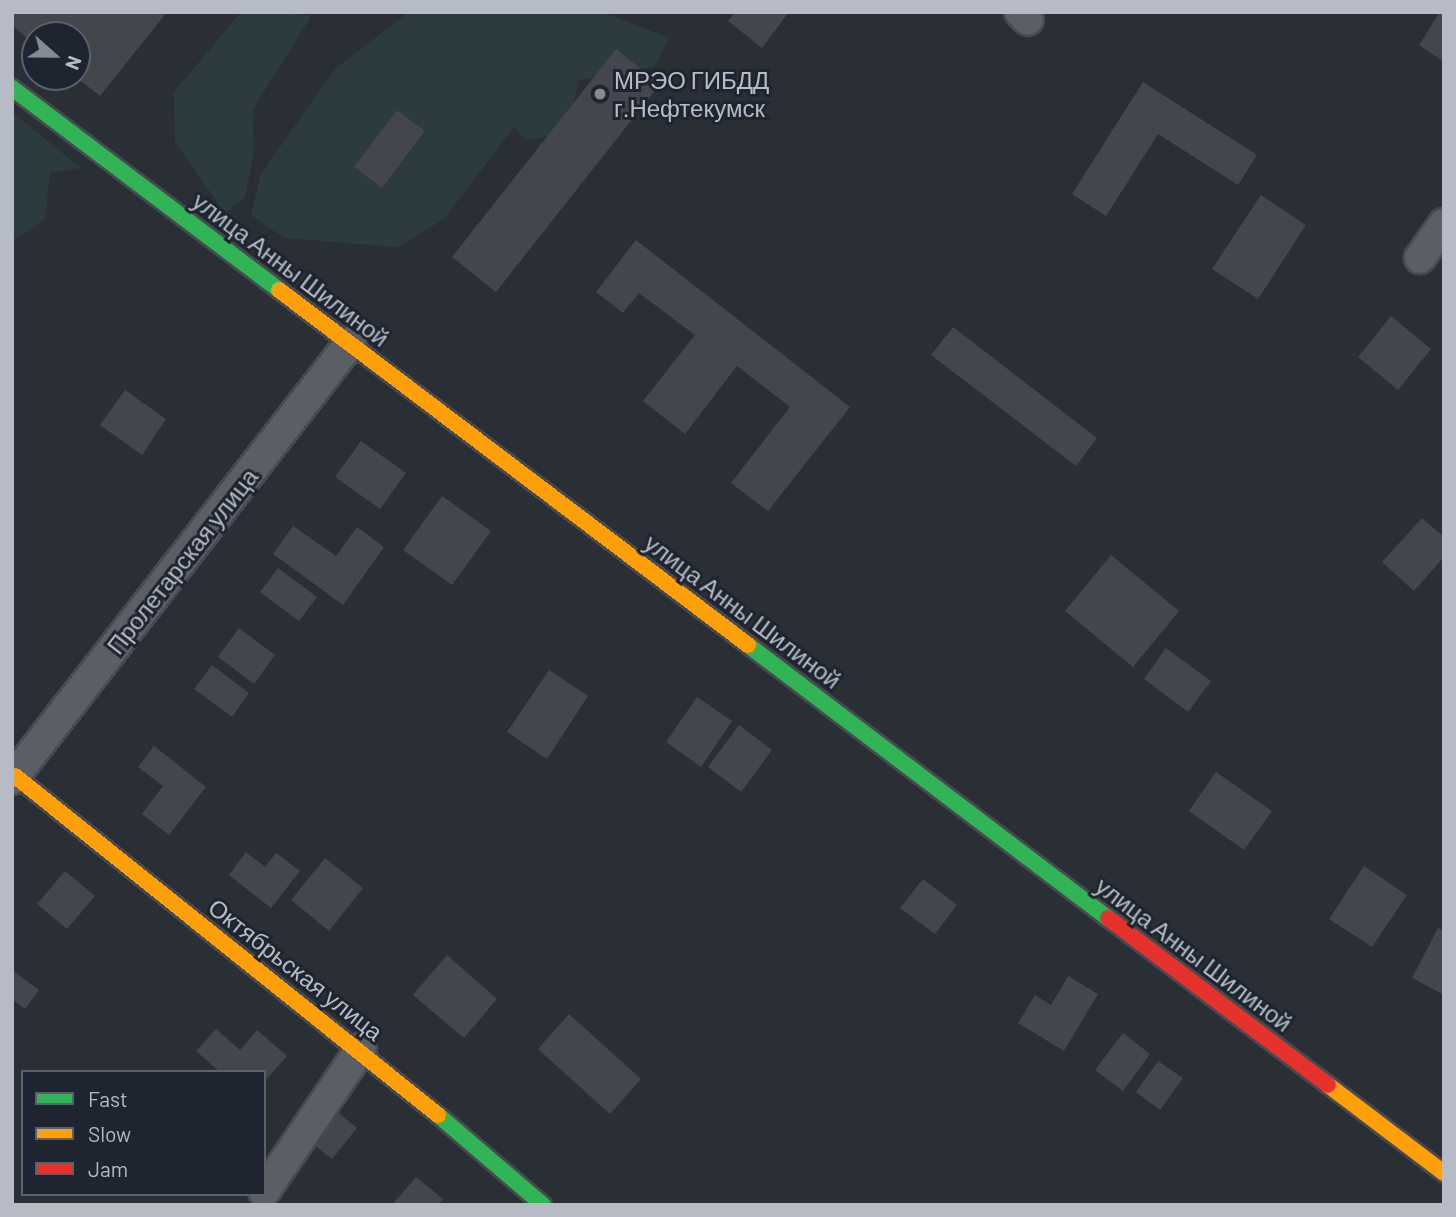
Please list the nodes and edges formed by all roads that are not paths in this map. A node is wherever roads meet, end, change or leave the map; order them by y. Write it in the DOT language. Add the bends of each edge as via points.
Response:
graph roads {
  1 [pos="12,88"];
  2 [pos="1444,224"];
  3 [pos="1420,258"];
  4 [pos="351,342"];
  5 [pos="14,778"];
  6 [pos="361,1049"];
  7 [pos="1444,1173"];
  8 [pos="266,1190"];
  9 [pos="543,1205"];
  1 -- 4 [label="street, улица Анны Шилиной"];
  2 -- 3 [label="street"];
  4 -- 5 [label="street, Пролетарская улица"];
  4 -- 7 [label="street, улица Анны Шилиной"];
  5 -- 6 [label="street, Октябрьская улица"];
  6 -- 8 [label="street"];
  6 -- 9 [label="street, Октябрьская улица"];
}
